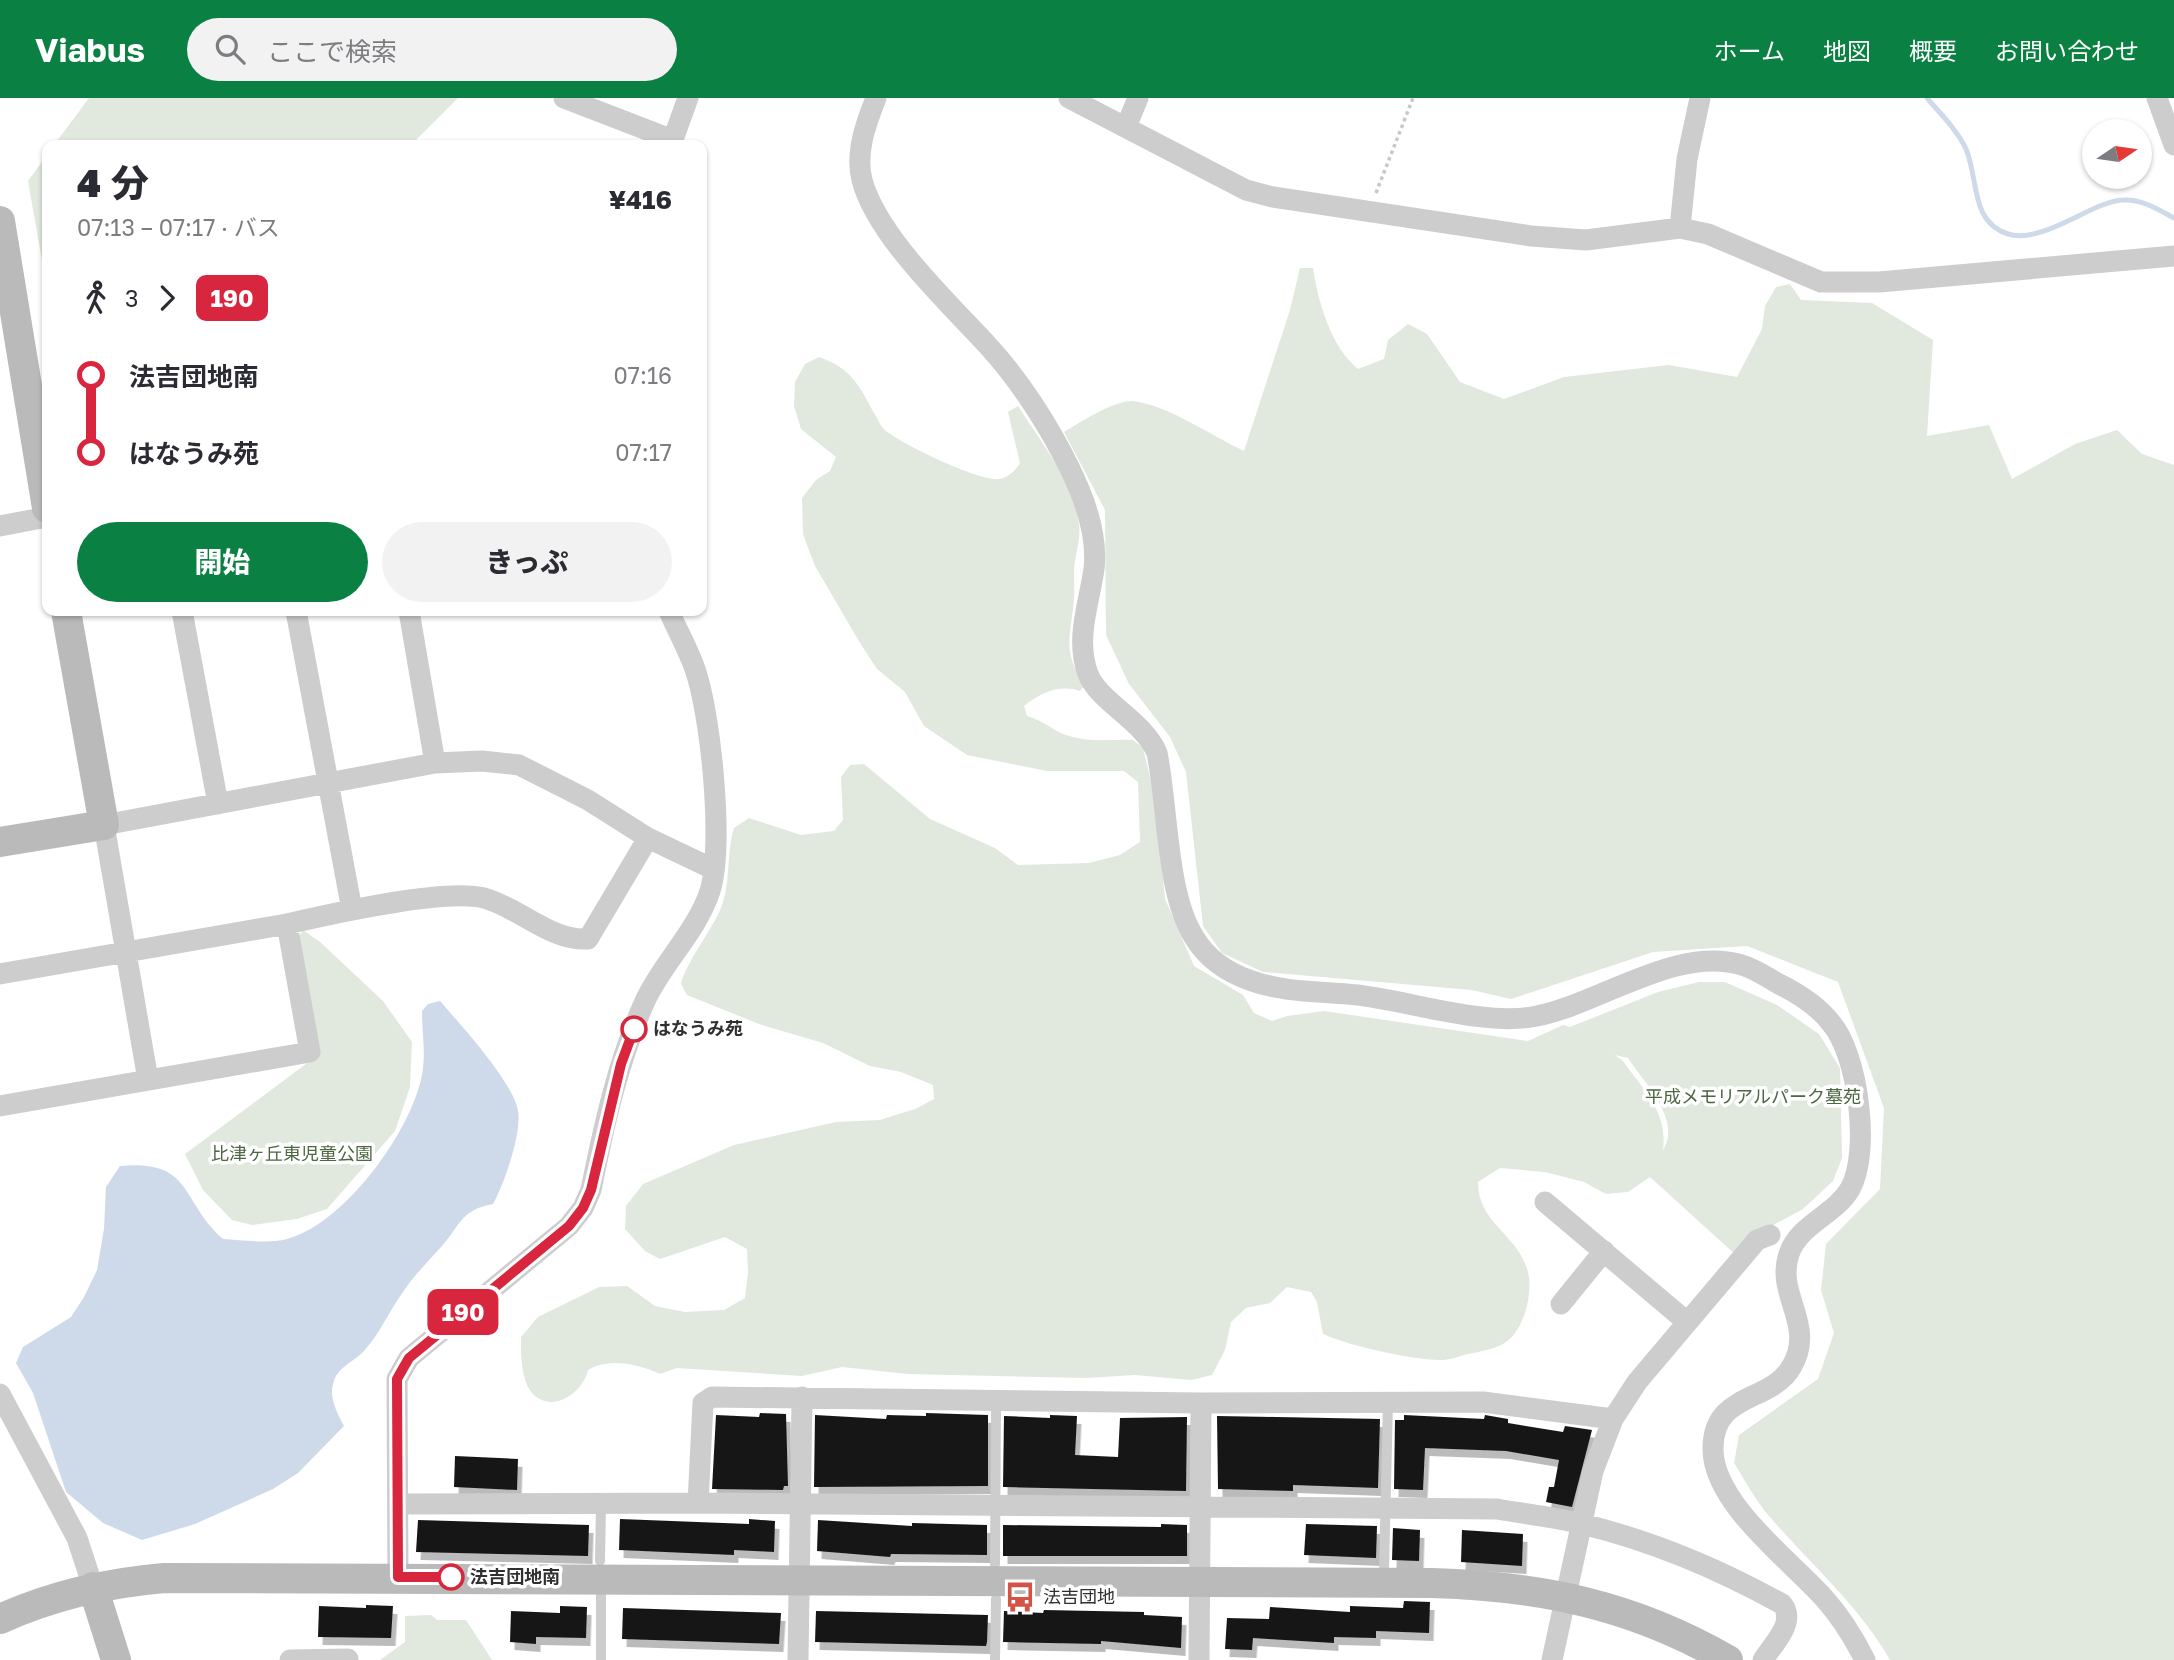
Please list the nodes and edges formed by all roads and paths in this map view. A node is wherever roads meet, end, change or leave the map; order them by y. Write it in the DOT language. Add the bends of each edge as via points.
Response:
graph roads {
  1 [pos="564,98"];
  2 [pos="688,98"];
  3 [pos="876,98"];
  4 [pos="1069,98"];
  5 [pos="1138,98"];
  6 [pos="1413,98"];
  7 [pos="1700,98"];
  8 [pos="2157,98"];
  9 [pos="1126,127"];
  10 [pos="665,140"];
  11 [pos="673,140"];
  12 [pos="2174,145"];
  13 [pos="1368,211"];
  14 [pos="0,221"];
  15 [pos="1680,228"];
  16 [pos="2174,256"];
  17 [pos="6,279"];
  18 [pos="42,476"];
  19 [pos="42,505"];
  20 [pos="0,526"];
  21 [pos="66,616"];
  22 [pos="184,616"];
  23 [pos="297,616"];
  24 [pos="410,616"];
  25 [pos="671,616"];
  26 [pos="435,763"];
  27 [pos="328,783"];
  28 [pos="218,804"];
  29 [pos="104,825"];
  30 [pos="648,838"];
  31 [pos="0,842"];
  32 [pos="713,869"];
  33 [pos="352,910"];
  34 [pos="287,924"];
  35 [pos="125,952"];
  36 [pos="0,974"];
  37 [pos="148,1080"];
  38 [pos="0,1106"];
  39 [pos="1545,1202"];
  40 [pos="1770,1235"];
  41 [pos="1605,1251"];
  42 [pos="1561,1304"];
  43 [pos="1687,1322"];
  44 [pos="0,1394"];
  45 [pos="802,1397"];
  46 [pos="996,1400"];
  47 [pos="1388,1402"];
  48 [pos="1201,1403"];
  49 [pos="1613,1419"];
  50 [pos="698,1503"];
  51 [pos="398,1504"];
  52 [pos="601,1504"];
  53 [pos="799,1504"];
  54 [pos="995,1505"];
  55 [pos="1200,1506"];
  56 [pos="1385,1508"];
  57 [pos="1581,1523"];
  58 [pos="600,1561"];
  59 [pos="995,1564"];
  60 [pos="1384,1571"];
  61 [pos="398,1577"];
  62 [pos="798,1580"];
  63 [pos="1199,1584"];
  64 [pos="93,1587"];
  65 [pos="601,1596"];
  66 [pos="1565,1597"];
  67 [pos="996,1599"];
  68 [pos="0,1619"];
  69 [pos="116,1660"];
  70 [pos="290,1660"];
  71 [pos="322,1660"];
  72 [pos="348,1660"];
  73 [pos="601,1660"];
  74 [pos="799,1660"];
  75 [pos="995,1660"];
  76 [pos="1199,1660"];
  77 [pos="1552,1660"];
  78 [pos="1728,1660"];
  79 [pos="1763,1660"];
  80 [pos="1865,1660"];
  1 -- 10 [label="street"];
  2 -- 11 [label="street"];
  3 -- 80 [label="street" via="860,151 861,178 869,200 938,295 992,349 1069,467 1085,506 1094,567 1082,641 1089,676 1150,738 1157,753 1182,915 1208,956 1230,972 1282,990 1358,995 1514,1019 1563,1009 1672,969 1702,963 1740,964 1789,989 1833,1024 1846,1045 1857,1088 1854,1178 1849,1190 1798,1237 1788,1255 1789,1290 1802,1335 1791,1368 1780,1381 1730,1406 1715,1432 1712,1448 1720,1480 1741,1512 1823,1597"];
  4 -- 9 [label="street"];
  5 -- 9 [label="street"];
  6 -- 13 [label="path"];
  7 -- 15 [label="street" via="1687,159"];
  8 -- 12 [label="street"];
  9 -- 13 [label="street" via="1246,190"];
  13 -- 15 [label="street" via="1586,240"];
  14 -- 17 [label="street"];
  15 -- 16 [label="street" via="1709,234 1821,282 1879,282"];
  17 -- 18 [label="street"];
  19 -- 20 [label="street"];
  21 -- 29 [label="street"];
  22 -- 28 [label="street"];
  23 -- 27 [label="street"];
  24 -- 26 [label="street"];
  25 -- 32 [label="street" via="695,669 707,716 716,843"];
  26 -- 27 [label="street"];
  26 -- 30 [label="street" via="519,765 588,800"];
  27 -- 28 [label="street"];
  27 -- 33 [label="street"];
  28 -- 29 [label="street"];
  29 -- 31 [label="street"];
  29 -- 35 [label="street"];
  30 -- 32 [label="street"];
  30 -- 33 [label="street" via="587,939 569,940 481,897 455,896"];
  32 -- 51 [label="street" via="710,890 691,933 646,998 621,1064 583,1208 560,1234 409,1358 397,1379"];
  33 -- 34 [label="street"];
  34 -- 35 [label="street"];
  34 -- 37 [label="street" via="310,1052"];
  35 -- 36 [label="street"];
  35 -- 37 [label="street"];
  37 -- 38 [label="street"];
  39 -- 41 [label="street"];
  40 -- 43 [label="street" via="1757,1240"];
  41 -- 42 [label="street"];
  41 -- 43 [label="street"];
  43 -- 49 [label="street"];
  44 -- 64 [label="street" via="77,1538"];
  45 -- 46 [label="street"];
  45 -- 50 [label="street" via="712,1397 703,1403"];
  45 -- 53 [label="street"];
  46 -- 48 [label="street"];
  46 -- 54 [label="lane"];
  47 -- 48 [label="street"];
  47 -- 49 [label="street" via="1483,1402"];
  47 -- 56 [label="lane"];
  48 -- 55 [label="street"];
  49 -- 57 [label="street" via="1593,1471"];
  50 -- 52 [label="street"];
  50 -- 53 [label="street"];
  51 -- 52 [label="street"];
  51 -- 61 [label="street"];
  52 -- 58 [label="lane"];
  53 -- 54 [label="street"];
  53 -- 62 [label="street"];
  54 -- 55 [label="street"];
  54 -- 59 [label="lane"];
  55 -- 56 [label="street"];
  55 -- 63 [label="street"];
  56 -- 57 [label="street" via="1497,1509"];
  56 -- 60 [label="lane"];
  57 -- 66 [label="street"];
  57 -- 79 [label="street" via="1673,1551 1782,1604 1787,1623"];
  61 -- 62 [label="street"];
  61 -- 64 [label="street" via="164,1577"];
  62 -- 63 [label="street"];
  62 -- 74 [label="street"];
  63 -- 66 [label="street" via="1492,1585"];
  63 -- 76 [label="street"];
  64 -- 68 [label="street"];
  64 -- 69 [label="street"];
  65 -- 73 [label="lane"];
  66 -- 77 [label="street"];
  66 -- 78 [label="street" via="1656,1623"];
  67 -- 75 [label="lane"];
  70 -- 71 [label="street"];
  71 -- 72 [label="street"];
}
